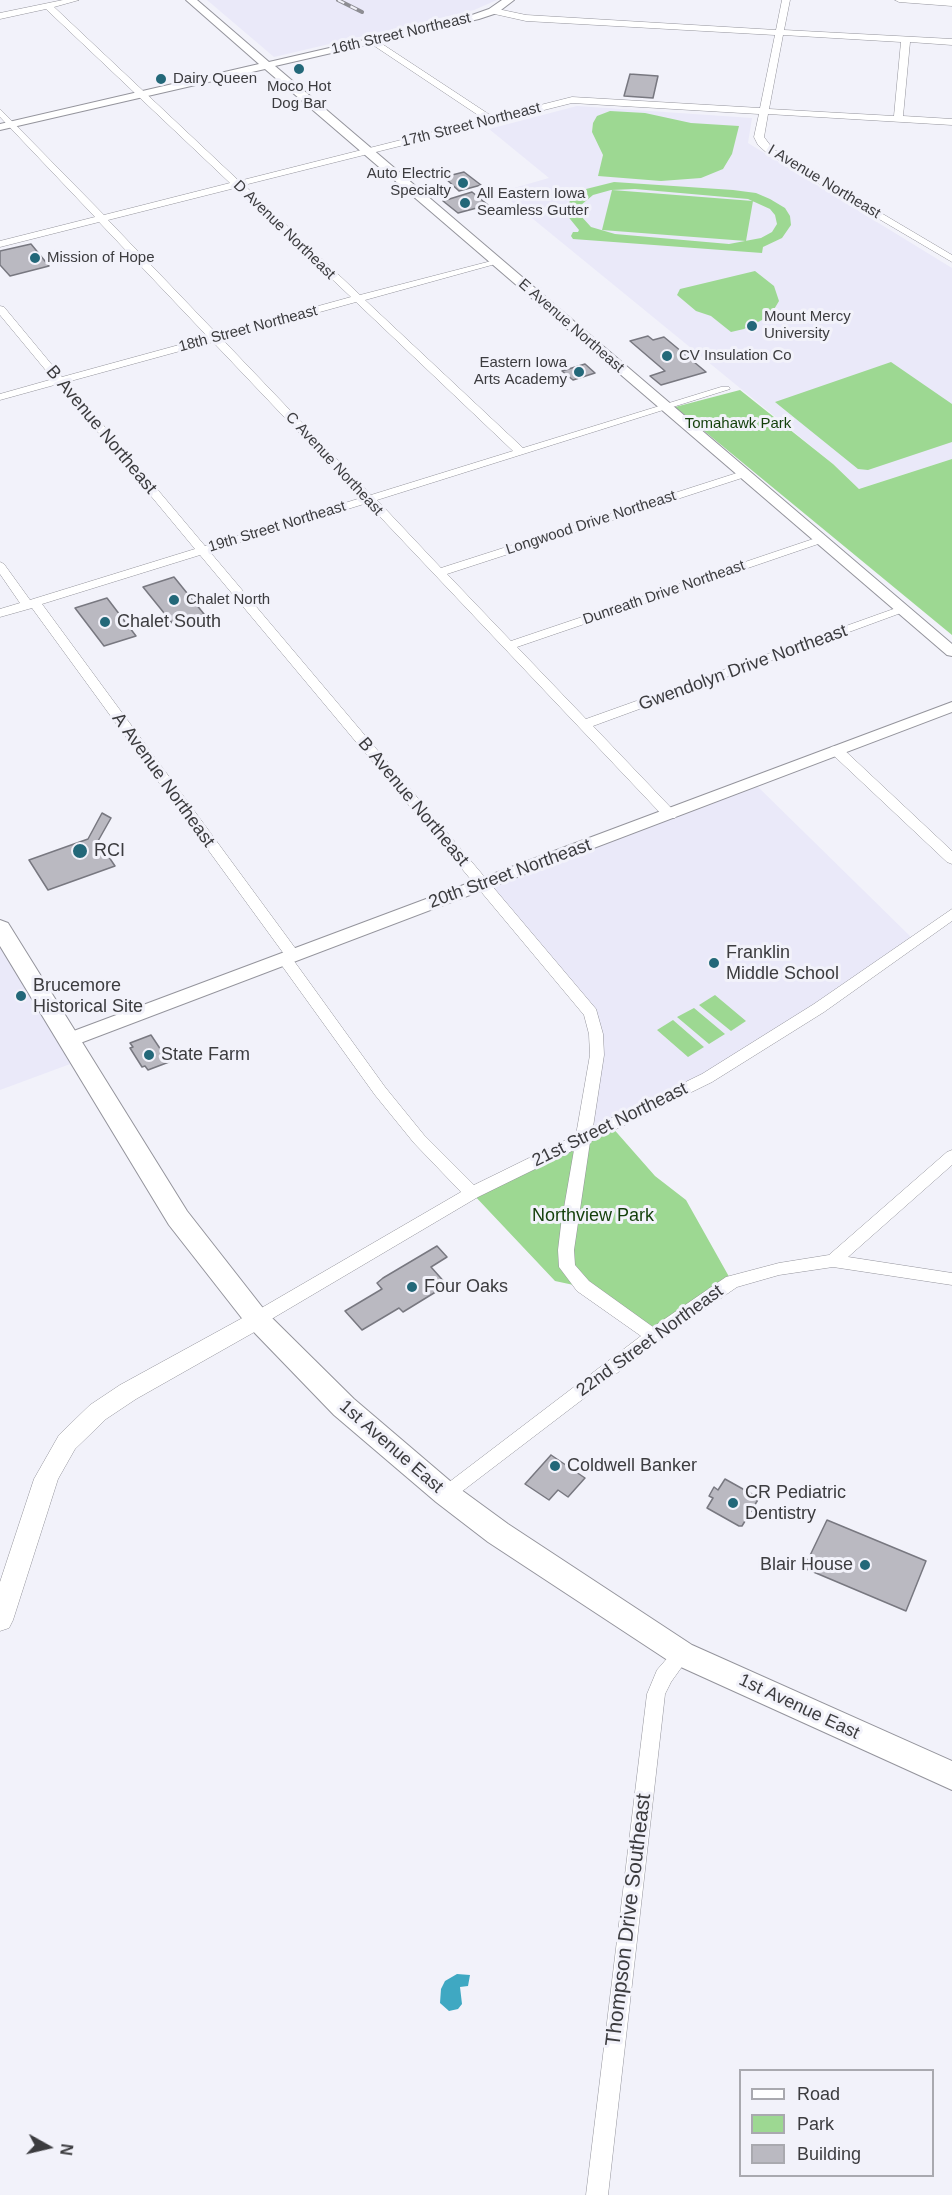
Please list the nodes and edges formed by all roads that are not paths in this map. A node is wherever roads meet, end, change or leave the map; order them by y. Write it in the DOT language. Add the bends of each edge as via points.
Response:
graph roads {
  1 [pos="75,0"];
  2 [pos="191,0"];
  3 [pos="509,0"];
  4 [pos="786,0"];
  5 [pos="899,0"];
  6 [pos="952,3"];
  7 [pos="48,6"];
  8 [pos="493,11"];
  9 [pos="0,16"];
  10 [pos="780,32"];
  11 [pos="906,39"];
  12 [pos="373,41"];
  13 [pos="952,42"];
  14 [pos="267,65"];
  15 [pos="142,94"];
  16 [pos="764,111"];
  17 [pos="0,112"];
  18 [pos="898,119"];
  19 [pos="491,120"];
  20 [pos="952,122"];
  21 [pos="12,124"];
  22 [pos="0,127"];
  23 [pos="367,151"];
  24 [pos="236,184"];
  25 [pos="100,218"];
  26 [pos="0,243"];
  27 [pos="952,259"];
  28 [pos="495,261"];
  29 [pos="357,299"];
  30 [pos="0,309"];
  31 [pos="215,338"];
  32 [pos="60,380"];
  33 [pos="726,389"];
  34 [pos="0,397"];
  35 [pos="666,408"];
  36 [pos="521,452"];
  37 [pos="744,474"];
  38 [pos="367,500"];
  39 [pos="820,540"];
  40 [pos="202,550"];
  41 [pos="0,566"];
  42 [pos="438,573"];
  43 [pos="31,604"];
  44 [pos="903,610"];
  45 [pos="0,613"];
  46 [pos="507,646"];
  47 [pos="952,652"];
  48 [pos="952,707"];
  49 [pos="583,725"];
  50 [pos="836,750"];
  51 [pos="670,815"];
  52 [pos="952,859"];
  53 [pos="482,884"];
  54 [pos="952,914"];
  55 [pos="0,928"];
  56 [pos="289,957"];
  57 [pos="69,1040"];
  58 [pos="583,1138"];
  59 [pos="952,1156"];
  60 [pos="472,1193"];
  61 [pos="833,1261"];
  62 [pos="952,1279"];
  63 [pos="257,1319"];
  64 [pos="653,1336"];
  65 [pos="446,1494"];
  66 [pos="0,1620"];
  67 [pos="682,1654"];
  68 [pos="952,1776"];
  69 [pos="597,2195"];
  1 -- 7 [label="street"];
  2 -- 14 [label="street, E Avenue Northeast"];
  3 -- 8 [label="street"];
  4 -- 10 [label="street, I Avenue Northeast"];
  5 -- 6 [label="street"];
  7 -- 9 [label="street"];
  7 -- 15 [label="street, D Avenue Northeast"];
  8 -- 10 [label="street, 16th Street Northeast" via="526,18"];
  8 -- 12 [label="street, 16th Street Northeast"];
  10 -- 11 [label="street, 16th Street Northeast"];
  10 -- 16 [label="street, I Avenue Northeast"];
  11 -- 13 [label="street, 16th Street Northeast"];
  11 -- 18 [label="street"];
  12 -- 14 [label="street, 16th Street Northeast"];
  12 -- 19 [label="street"];
  14 -- 15 [label="street, 16th Street Northeast"];
  14 -- 23 [label="street, E Avenue Northeast"];
  15 -- 21 [label="street, 16th Street Northeast"];
  15 -- 24 [label="street, D Avenue Northeast"];
  16 -- 18 [label="street, 17th Street Northeast"];
  16 -- 19 [label="street, 17th Street Northeast" via="585,100"];
  16 -- 27 [label="street, I Avenue Northeast" via="759,137 770,151"];
  17 -- 21 [label="street, C Avenue Northeast"];
  18 -- 20 [label="street, 17th Street Northeast"];
  19 -- 23 [label="street, 17th Street Northeast"];
  21 -- 22 [label="street, 16th Street Northeast"];
  21 -- 25 [label="street, C Avenue Northeast"];
  23 -- 24 [label="street, 17th Street Northeast"];
  23 -- 28 [label="street, E Avenue Northeast"];
  24 -- 25 [label="street, 17th Street Northeast"];
  24 -- 29 [label="street, D Avenue Northeast"];
  25 -- 26 [label="street, 17th Street Northeast"];
  25 -- 31 [label="street, C Avenue Northeast"];
  28 -- 29 [label="street, 18th Street Northeast"];
  28 -- 35 [label="street, E Avenue Northeast"];
  29 -- 31 [label="street, 18th Street Northeast"];
  29 -- 36 [label="street, D Avenue Northeast"];
  30 -- 32 [label="street, B Avenue Northeast"];
  31 -- 32 [label="street, 18th Street Northeast"];
  31 -- 38 [label="street, C Avenue Northeast"];
  32 -- 34 [label="street, 18th Street Northeast"];
  32 -- 40 [label="street, B Avenue Northeast"];
  33 -- 35 [label="street, 19th Street Northeast"];
  35 -- 36 [label="street, 19th Street Northeast"];
  35 -- 37 [label="street, E Avenue Northeast"];
  36 -- 38 [label="street, 19th Street Northeast"];
  37 -- 39 [label="street, E Avenue Northeast"];
  37 -- 42 [label="street, Longwood Drive Northeast"];
  38 -- 40 [label="street, 19th Street Northeast"];
  38 -- 42 [label="street, C Avenue Northeast"];
  39 -- 44 [label="street, E Avenue Northeast"];
  39 -- 46 [label="street, Dunreath Drive Northeast"];
  40 -- 43 [label="street, 19th Street Northeast"];
  40 -- 53 [label="street, B Avenue Northeast"];
  41 -- 43 [label="street, A Avenue Northeast"];
  42 -- 46 [label="street, C Avenue Northeast"];
  43 -- 45 [label="street, 19th Street Northeast"];
  43 -- 56 [label="street, A Avenue Northeast"];
  44 -- 47 [label="street, E Avenue Northeast"];
  44 -- 49 [label="street, Gwendolyn Drive Northeast"];
  46 -- 49 [label="street, C Avenue Northeast"];
  48 -- 50 [label="street, 20th Street Northeast"];
  49 -- 51 [label="street, C Avenue Northeast"];
  50 -- 51 [label="street, 20th Street Northeast"];
  50 -- 52 [label="street"];
  51 -- 53 [label="street, 20th Street Northeast"];
  53 -- 56 [label="street, 20th Street Northeast"];
  53 -- 58 [label="street, B Avenue Northeast" via="591,1013 597,1055"];
  54 -- 58 [label="street, 21st Street Northeast" via="819,1008 707,1078"];
  55 -- 57 [label="main road, 1st Avenue East"];
  56 -- 57 [label="street, 20th Street Northeast"];
  56 -- 60 [label="street, A Avenue Northeast" via="380,1091 419,1139"];
  57 -- 63 [label="main road, 1st Avenue East" via="178,1218"];
  58 -- 60 [label="street, 21st Street Northeast"];
  58 -- 64 [label="street, B Avenue Northeast" via="567,1241 567,1267 583,1287"];
  59 -- 61 [label="street"];
  60 -- 63 [label="street, 21st Street Northeast"];
  61 -- 62 [label="street"];
  61 -- 64 [label="street, 22nd Street Northeast" via="779,1269 732,1282"];
  63 -- 65 [label="main road, 1st Avenue East" via="344,1407"];
  63 -- 66 [label="main road" via="128,1392 98,1412 67,1443 46,1479"];
  64 -- 65 [label="street, 22nd Street Northeast"];
  65 -- 67 [label="main road, 1st Avenue East" via="498,1533"];
  67 -- 68 [label="main road, 1st Avenue East"];
  67 -- 69 [label="street, Thompson Drive Southeast" via="664,1676 656,1694"];
}
